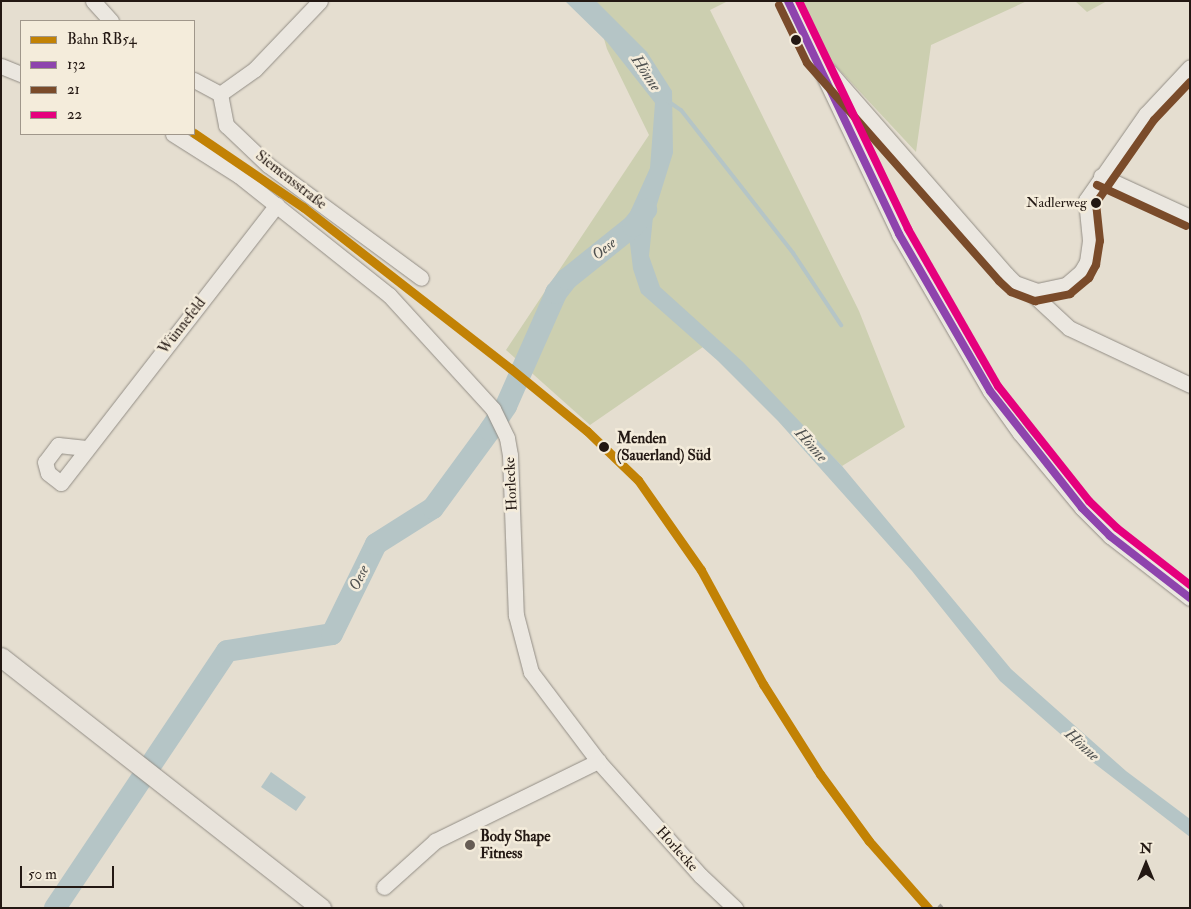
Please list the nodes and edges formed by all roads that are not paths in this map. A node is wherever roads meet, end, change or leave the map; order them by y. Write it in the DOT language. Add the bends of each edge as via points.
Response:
graph roads {
  1 [pos="93,1"];
  2 [pos="320,1"];
  3 [pos="788,1"];
  4 [pos="110,20"];
  5 [pos="815,56"];
  6 [pos="1,66"];
  7 [pos="1190,67"];
  8 [pos="20,74"];
  9 [pos="195,81"];
  10 [pos="220,94"];
  11 [pos="174,135"];
  12 [pos="1101,176"];
  13 [pos="277,205"];
  14 [pos="1190,217"];
  15 [pos="421,278"];
  16 [pos="1027,289"];
  17 [pos="1190,385"];
  18 [pos="86,448"];
  19 [pos="1190,598"];
  20 [pos="1,657"];
  21 [pos="598,761"];
  22 [pos="384,887"];
  23 [pos="321,908"];
  24 [pos="735,908"];
  1 -- 4 [label="street"];
  2 -- 10 [label="street" via="255,70"];
  3 -- 5 [label="street"];
  5 -- 16 [label="street" via="1006,274"];
  5 -- 19 [label="street" via="900,234 1004,411 1082,508 1127,549"];
  6 -- 8 [label="street"];
  7 -- 12 [label="street" via="1166,90"];
  9 -- 10 [label="street"];
  10 -- 15 [label="street, Siemensstraße" via="226,125 268,165"];
  11 -- 13 [label="street, Horlecke"];
  12 -- 14 [label="street"];
  12 -- 16 [label="street" via="1085,207 1090,240 1082,272 1075,280 1054,290"];
  13 -- 18 [label="street, Wünnefeld"];
  13 -- 21 [label="street, Horlecke" via="389,295 493,409 507,438 512,472 516,615 524,655 548,698"];
  16 -- 17 [label="street" via="1053,316 1075,331"];
  20 -- 23 [label="main road"];
  21 -- 22 [label="street" via="435,841"];
  21 -- 24 [label="street, Horlecke" via="701,876"];
}
